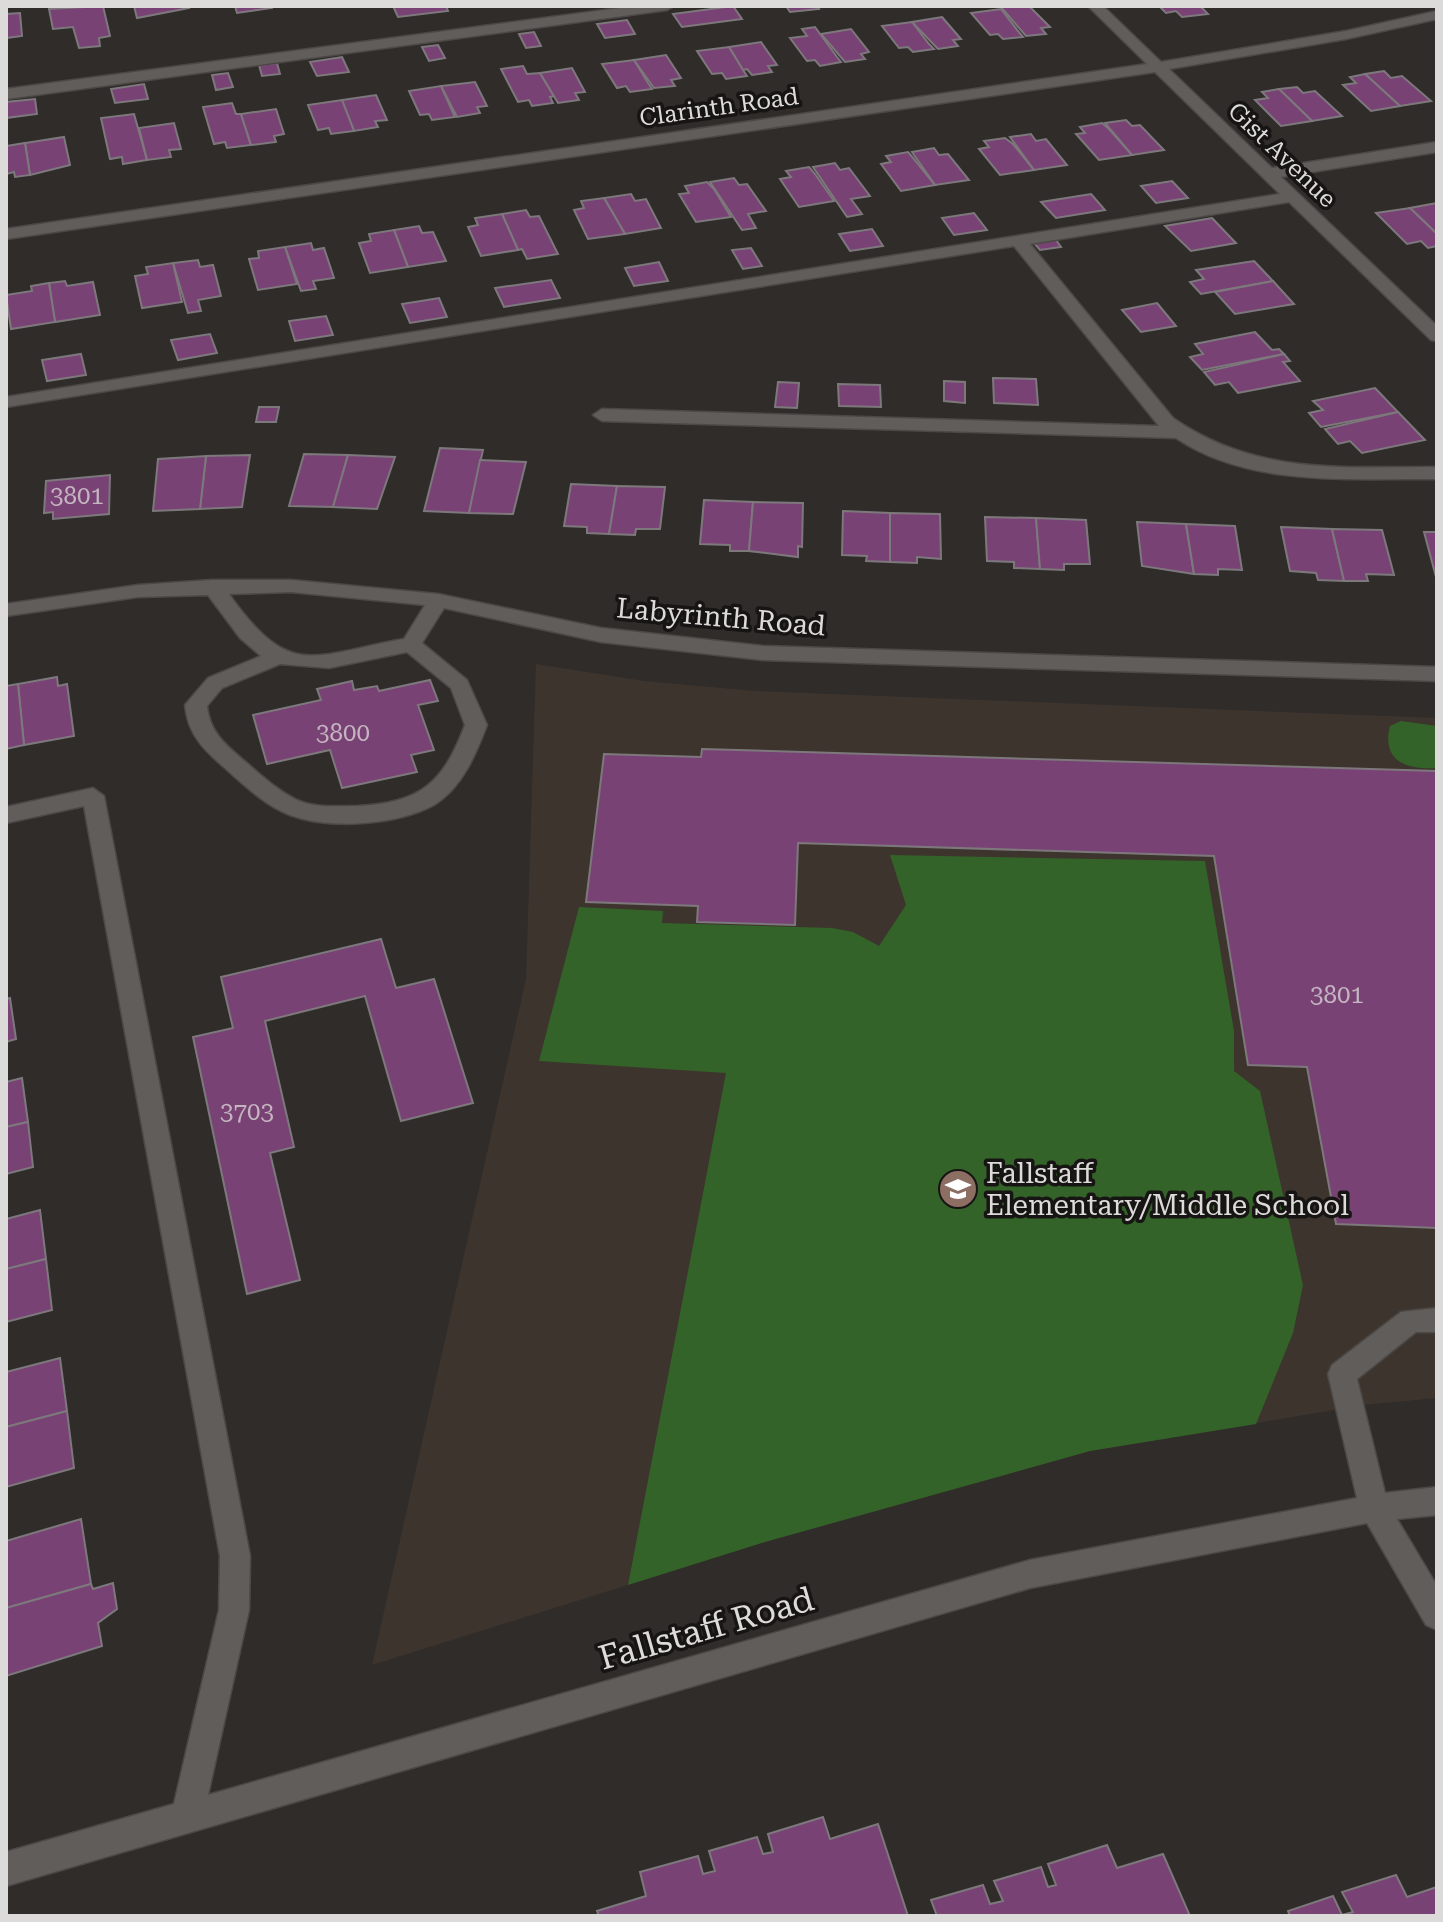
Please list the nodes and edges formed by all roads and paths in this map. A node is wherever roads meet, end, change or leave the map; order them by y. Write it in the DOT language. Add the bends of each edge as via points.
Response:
graph roads {
  1 [pos="667,6"];
  2 [pos="1095,6"];
  3 [pos="1437,15"];
  4 [pos="1156,67"];
  5 [pos="6,94"];
  6 [pos="1437,147"];
  7 [pos="1267,174"];
  8 [pos="1291,197"];
  9 [pos="6,234"];
  10 [pos="1018,240"];
  11 [pos="1437,309"];
  12 [pos="1414,314"];
  13 [pos="1437,336"];
  14 [pos="6,402"];
  15 [pos="602,415"];
  16 [pos="1178,432"];
  17 [pos="1437,473"];
  18 [pos="212,586"];
  19 [pos="438,600"];
  20 [pos="6,610"];
  21 [pos="411,645"];
  22 [pos="276,658"];
  23 [pos="1437,674"];
  24 [pos="6,815"];
  25 [pos="1437,1320"];
  26 [pos="1437,1501"];
  27 [pos="1374,1508"];
  28 [pos="1437,1615"];
  29 [pos="187,1817"];
  30 [pos="6,1869"];
  1 -- 5 [label="street"];
  2 -- 4 [label="street, Gist Avenue"];
  3 -- 4 [label="street, Clarinth Road"];
  4 -- 7 [label="street, Gist Avenue"];
  4 -- 9 [label="street, Clarinth Road"];
  6 -- 7 [label="street"];
  7 -- 8 [label="street, Gist Avenue"];
  8 -- 10 [label="street"];
  8 -- 12 [label="street, Gist Avenue"];
  10 -- 14 [label="street"];
  10 -- 16 [label="street"];
  11 -- 12 [label="street"];
  12 -- 13 [label="street, Gist Avenue"];
  15 -- 16 [label="street"];
  16 -- 17 [label="street" via="1213,453 1259,464"];
  18 -- 19 [label="street, Labyrinth Road" via="291,586"];
  18 -- 20 [label="street, Labyrinth Road"];
  18 -- 22 [label="street" via="253,639"];
  19 -- 21 [label="street"];
  19 -- 23 [label="street, Labyrinth Road" via="601,635 763,653"];
  21 -- 22 [label="street" via="317,663"];
  21 -- 22 [label="street" via="460,685 476,725 460,767 426,799 387,810 298,810 255,782 199,729 196,705 215,683"];
  24 -- 29 [label="street" via="93,796 235,1556 234,1610"];
  25 -- 27 [label="street" via="1411,1320 1342,1374"];
  26 -- 27 [label="street, Fallstaff Road"];
  27 -- 28 [label="street"];
  27 -- 29 [label="street, Fallstaff Road" via="1030,1574"];
  29 -- 30 [label="street, Fallstaff Road"];
}
